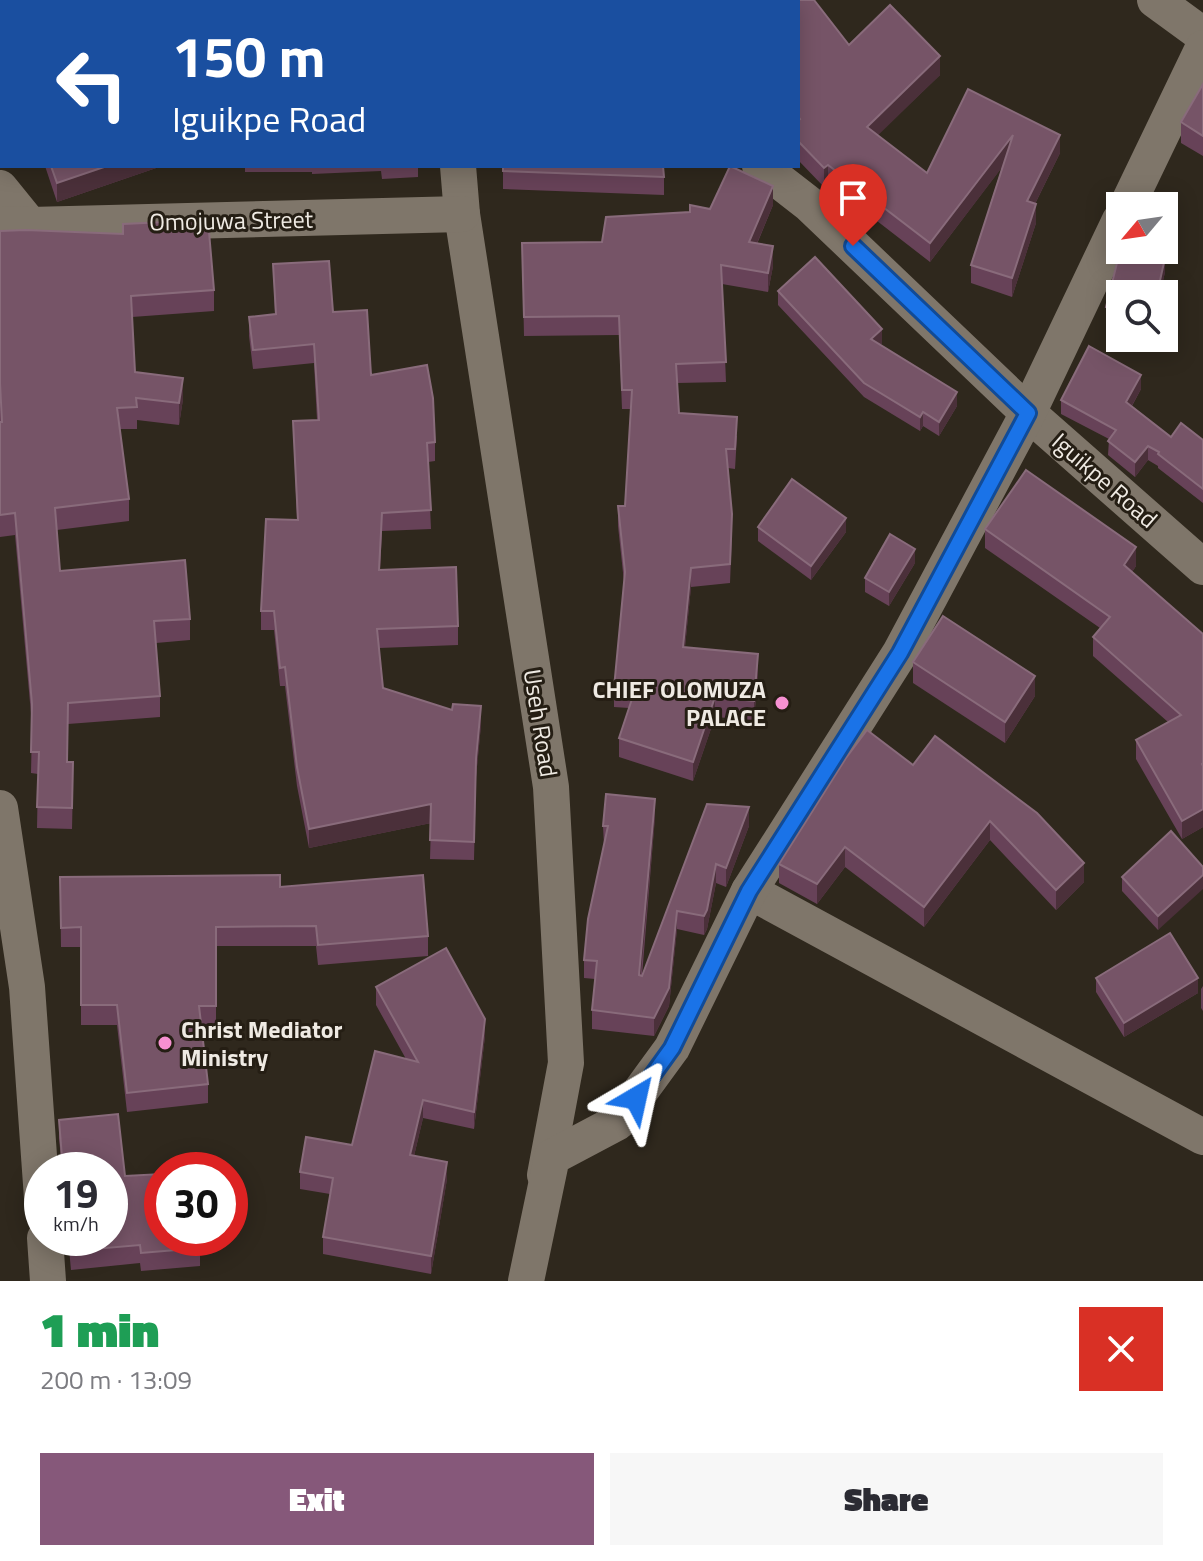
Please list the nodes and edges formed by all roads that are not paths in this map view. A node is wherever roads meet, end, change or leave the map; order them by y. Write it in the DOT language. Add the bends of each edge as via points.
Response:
graph roads {
  1 [pos="1155,0"];
  2 [pos="1203,35"];
  3 [pos="1203,48"];
  4 [pos="458,168"];
  5 [pos="763,168"];
  6 [pos="0,188"];
  7 [pos="1134,192"];
  8 [pos="462,214"];
  9 [pos="15,224"];
  10 [pos="1106,249"];
  11 [pos="1028,413"];
  12 [pos="1203,567"];
  13 [pos="0,808"];
  14 [pos="749,891"];
  15 [pos="14,988"];
  16 [pos="1203,1137"];
  17 [pos="36,1152"];
  18 [pos="46,1256"];
  19 [pos="48,1281"];
  20 [pos="526,1281"];
  1 -- 2 [label="street"];
  3 -- 7 [label="street"];
  4 -- 8 [label="street, Useh Road"];
  5 -- 11 [label="street, Iguikpe Road" via="809,204"];
  6 -- 9 [label="street"];
  8 -- 9 [label="street, Omojuwa Street"];
  8 -- 20 [label="street, Useh Road" via="552,802 566,1063"];
  10 -- 11 [label="street"];
  11 -- 12 [label="street, Iguikpe Road"];
  11 -- 14 [label="street" via="900,653"];
  13 -- 15 [label="street"];
  14 -- 16 [label="street"];
  14 -- 20 [label="street" via="672,1048 618,1122 552,1157"];
  15 -- 17 [label="street"];
  18 -- 19 [label="street"];
}
